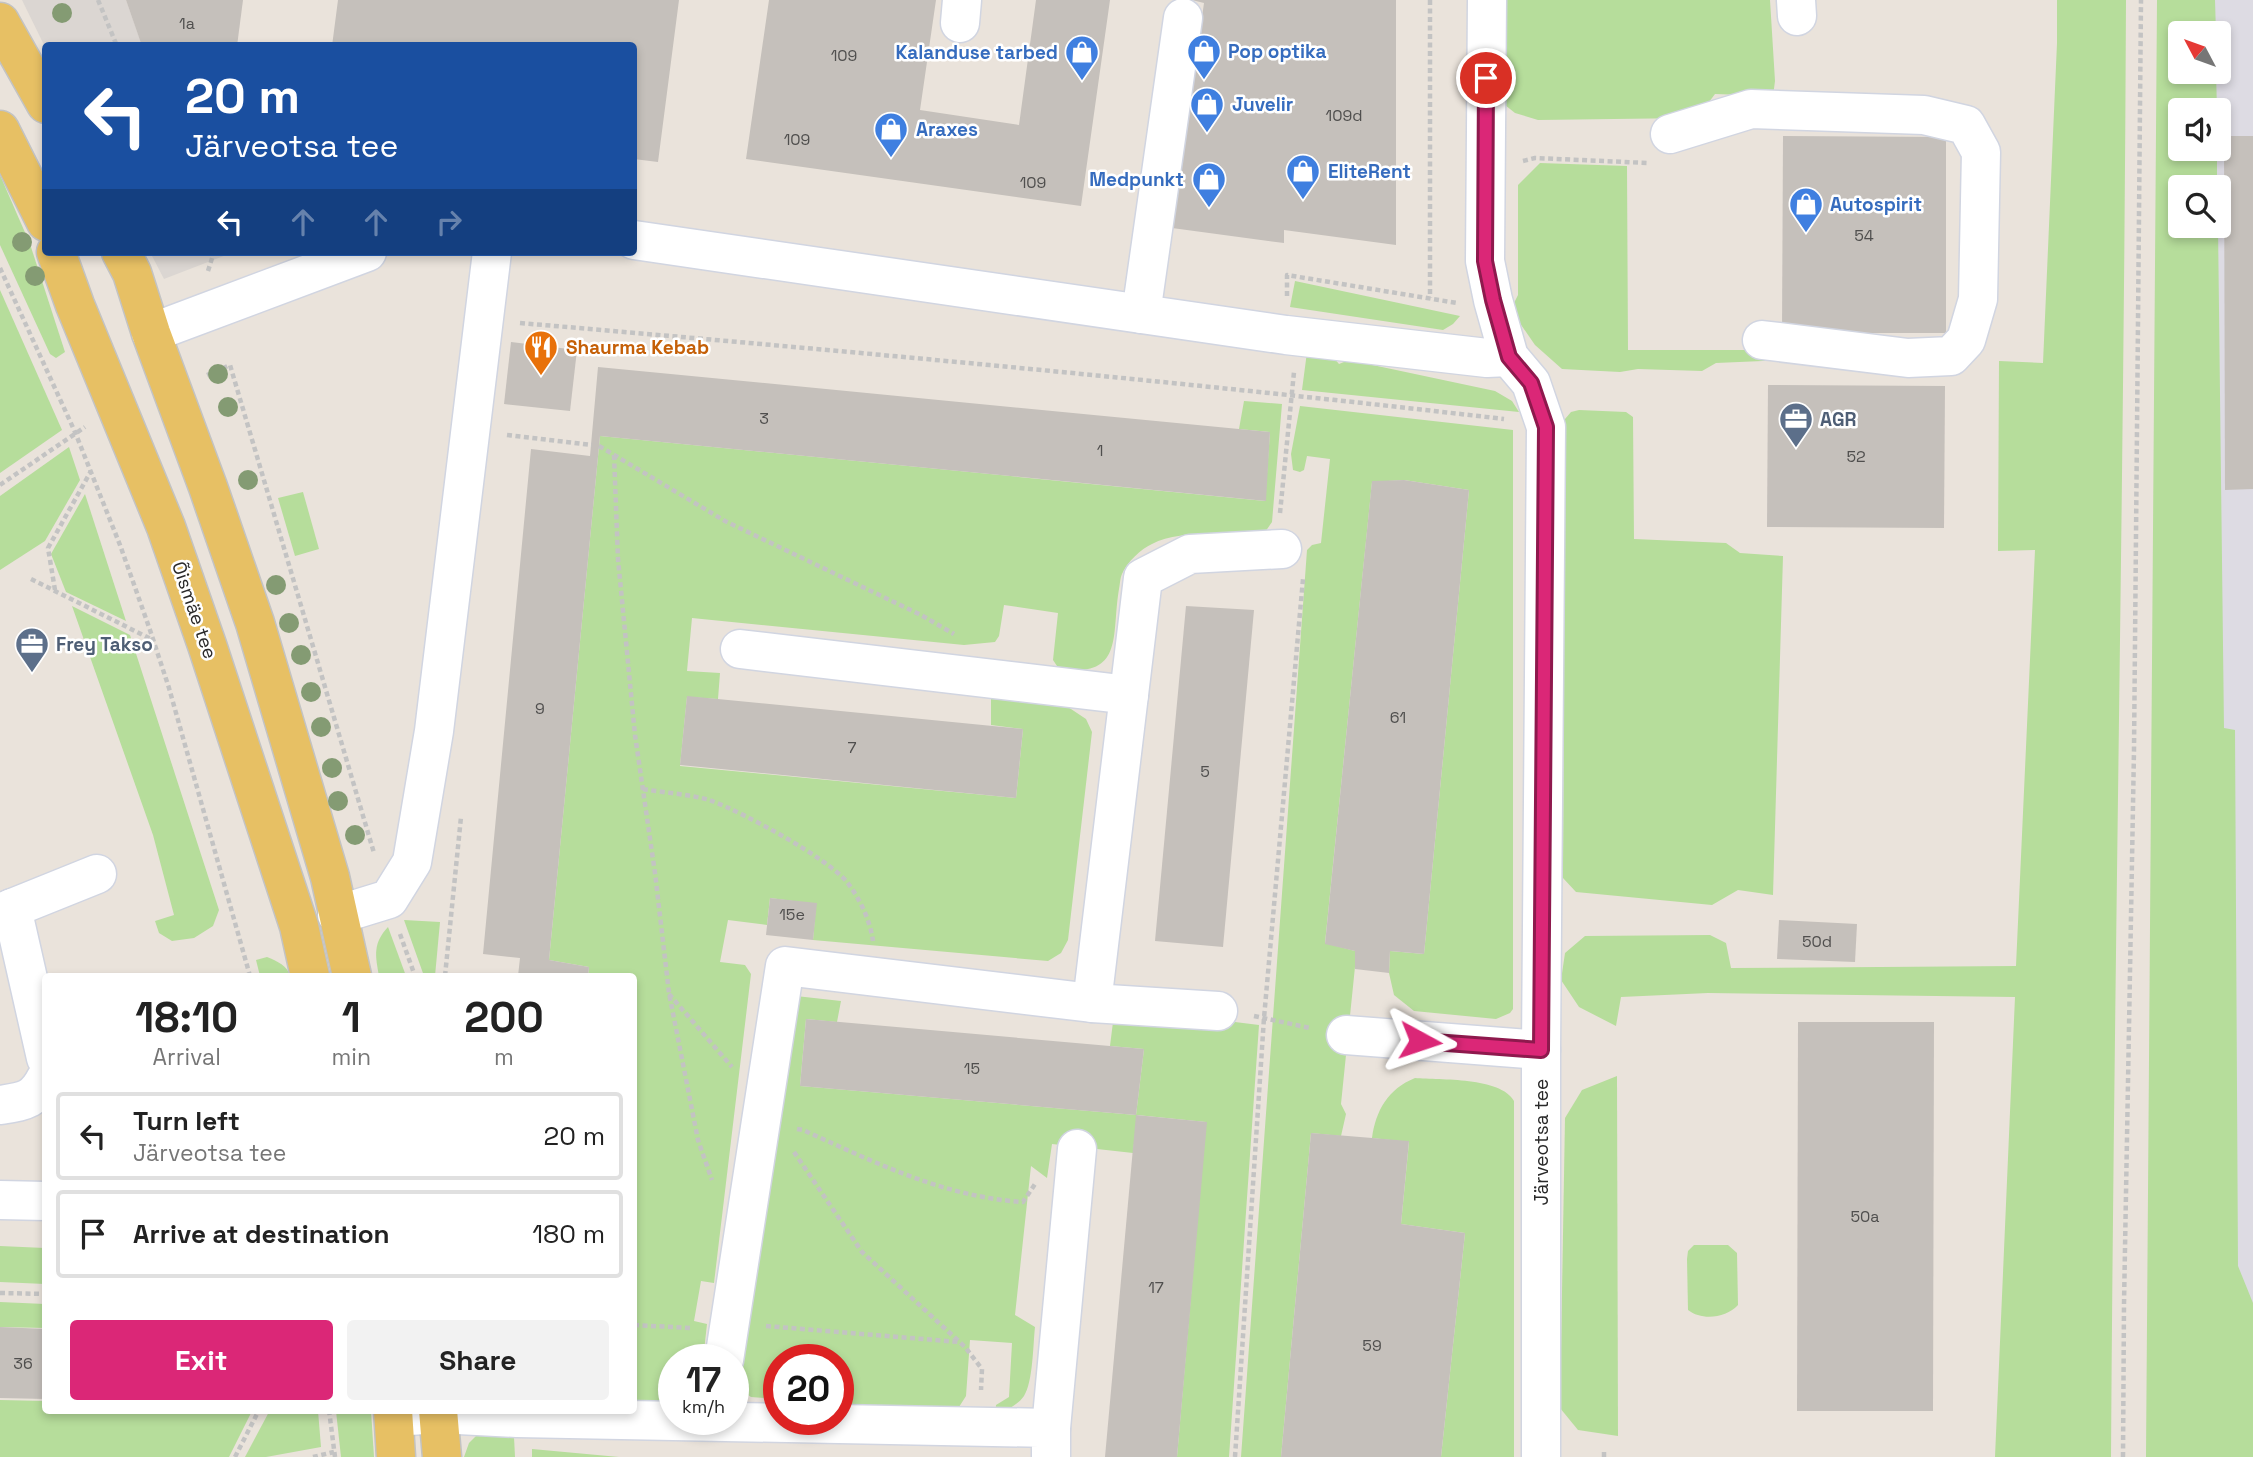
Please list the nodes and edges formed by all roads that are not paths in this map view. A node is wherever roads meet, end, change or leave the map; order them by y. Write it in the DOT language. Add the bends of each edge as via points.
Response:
graph roads {
  1 [pos="1487,0"];
  2 [pos="1183,18"];
  3 [pos="0,22"];
  4 [pos="42,97"];
  5 [pos="0,130"];
  6 [pos="1664,149"];
  7 [pos="42,214"];
  8 [pos="637,240"];
  9 [pos="57,256"];
  10 [pos="123,256"];
  11 [pos="357,256"];
  12 [pos="492,256"];
  13 [pos="1141,314"];
  14 [pos="151,333"];
  15 [pos="1762,340"];
  16 [pos="1509,357"];
  17 [pos="1282,549"];
  18 [pos="740,649"];
  19 [pos="1129,695"];
  20 [pos="97,874"];
  21 [pos="6,910"];
  22 [pos="337,915"];
  23 [pos="309,973"];
  24 [pos="351,973"];
  25 [pos="1092,1003"];
  26 [pos="1218,1011"];
  27 [pos="1346,1035"];
  28 [pos="42,1043"];
  29 [pos="1541,1050"];
  30 [pos="42,1085"];
  31 [pos="0,1105"];
  32 [pos="1077,1149"];
  33 [pos="0,1200"];
  34 [pos="42,1201"];
  35 [pos="728,1338"];
  36 [pos="393,1414"];
  37 [pos="439,1414"];
  38 [pos="465,1414"];
  39 [pos="658,1419"];
  40 [pos="749,1421"];
  41 [pos="1051,1443"];
  42 [pos="396,1457"];
  43 [pos="442,1457"];
  44 [pos="1541,1457"];
  1 -- 16 [label="street, Järveotsa tee" via="1485,261"];
  2 -- 13 [label="street"];
  3 -- 4 [label="main road"];
  5 -- 7 [label="main road"];
  6 -- 15 [label="street" via="1751,109 1924,115 1966,125 1981,152 1978,299 1966,340 1951,356 1908,358"];
  8 -- 13 [label="street"];
  9 -- 23 [label="main road, Õismäe tee" via="203,631 299,926"];
  10 -- 14 [label="main road"];
  11 -- 14 [label="street"];
  12 -- 22 [label="street" via="434,731 412,862 388,899"];
  13 -- 16 [label="street" via="1286,335"];
  14 -- 22 [label="main road" via="254,623 330,877"];
  16 -- 29 [label="street, Järveotsa tee" via="1531,383 1546,427"];
  17 -- 19 [label="street" via="1190,554 1143,578"];
  18 -- 19 [label="street"];
  19 -- 25 [label="street"];
  20 -- 21 [label="street"];
  21 -- 28 [label="street"];
  22 -- 24 [label="main road"];
  25 -- 26 [label="street"];
  25 -- 35 [label="street" via="785,966"];
  27 -- 29 [label="street"];
  29 -- 44 [label="street, Järveotsa tee"];
  30 -- 31 [label="street" via="26,1101"];
  32 -- 41 [label="street"];
  33 -- 34 [label="street"];
  36 -- 42 [label="main road"];
  37 -- 43 [label="main road"];
  38 -- 39 [label="street"];
  40 -- 41 [label="street" via="979,1427"];
}
